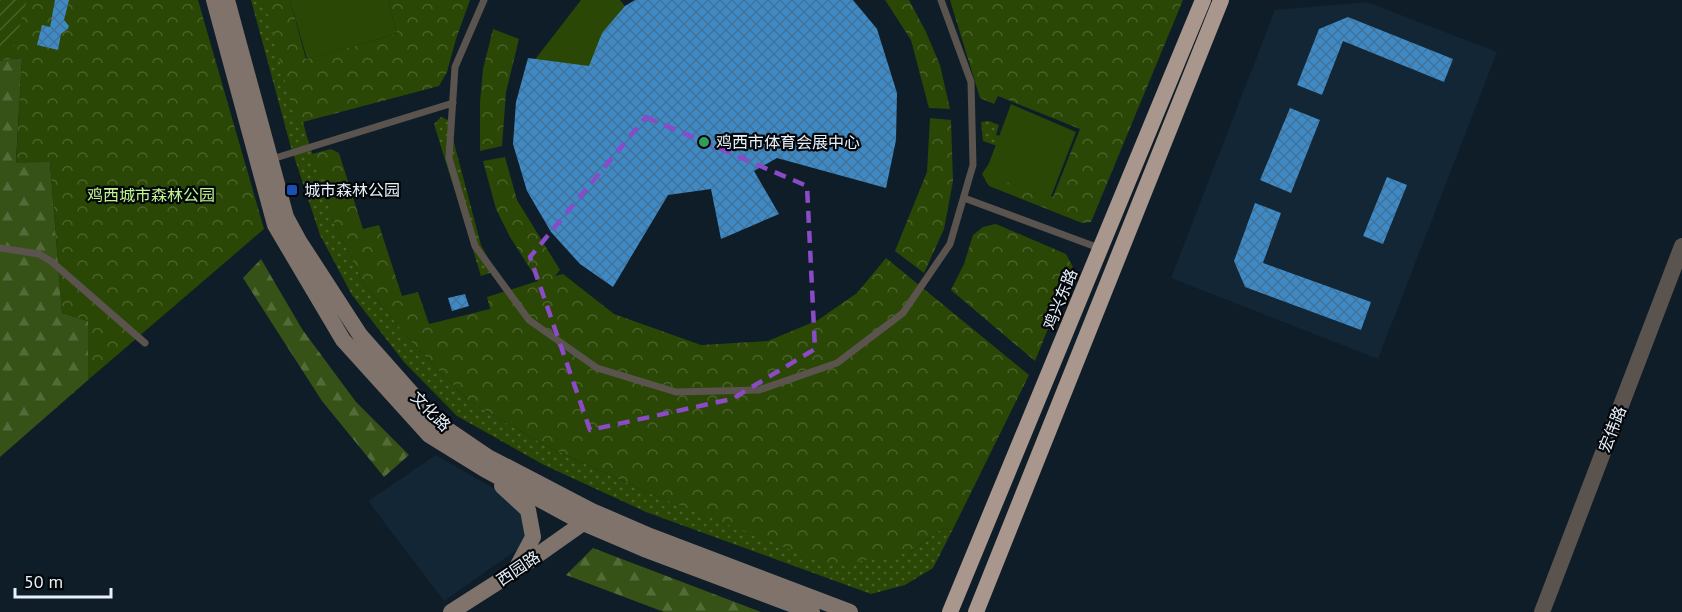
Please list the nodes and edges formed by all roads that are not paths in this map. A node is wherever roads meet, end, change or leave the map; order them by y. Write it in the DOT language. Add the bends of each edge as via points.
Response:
graph roads {
  1 [pos="214,0"];
  2 [pos="226,0"];
  3 [pos="484,0"];
  4 [pos="941,0"];
  5 [pos="1203,0"];
  6 [pos="1221,0"];
  7 [pos="453,103"];
  8 [pos="270,159"];
  9 [pos="964,198"];
  10 [pos="1682,246"];
  11 [pos="0,248"];
  12 [pos="1101,248"];
  13 [pos="146,344"];
  14 [pos="484,469"];
  15 [pos="588,517"];
  16 [pos="515,571"];
  17 [pos="451,612"];
  18 [pos="812,612"];
  19 [pos="850,612"];
  20 [pos="950,612"];
  21 [pos="976,612"];
  22 [pos="1542,612"];
  1 -- 14 [label="main road, 文化路" via="275,225 343,340 429,435"];
  2 -- 8 [label="main road, 文化路"];
  3 -- 7 [label="lane" via="455,67"];
  4 -- 9 [label="lane" via="971,82 973,165"];
  5 -- 12 [label="highway, 鸡兴东路"];
  6 -- 21 [label="highway"];
  7 -- 8 [label="lane"];
  7 -- 9 [label="lane" via="449,158 475,246 529,320 597,368 676,392 759,390 837,363 903,313 950,244"];
  8 -- 15 [label="main road, 文化路" via="286,217 305,251 360,335 438,423 488,458"];
  9 -- 12 [label="lane"];
  10 -- 22 [label="street, 宏伟路"];
  11 -- 13 [label="lane" via="39,254 52,262"];
  12 -- 20 [label="highway, 鸡兴东路"];
  14 -- 15 [label="main road, 文化路"];
  14 -- 16 [label="main road" via="528,510 533,537"];
  15 -- 16 [label="main road, 西园路"];
  15 -- 18 [label="main road, 文化路" via="644,549"];
  15 -- 19 [label="main road, 文化路" via="650,536"];
  16 -- 17 [label="main road, 西园路"];
}
